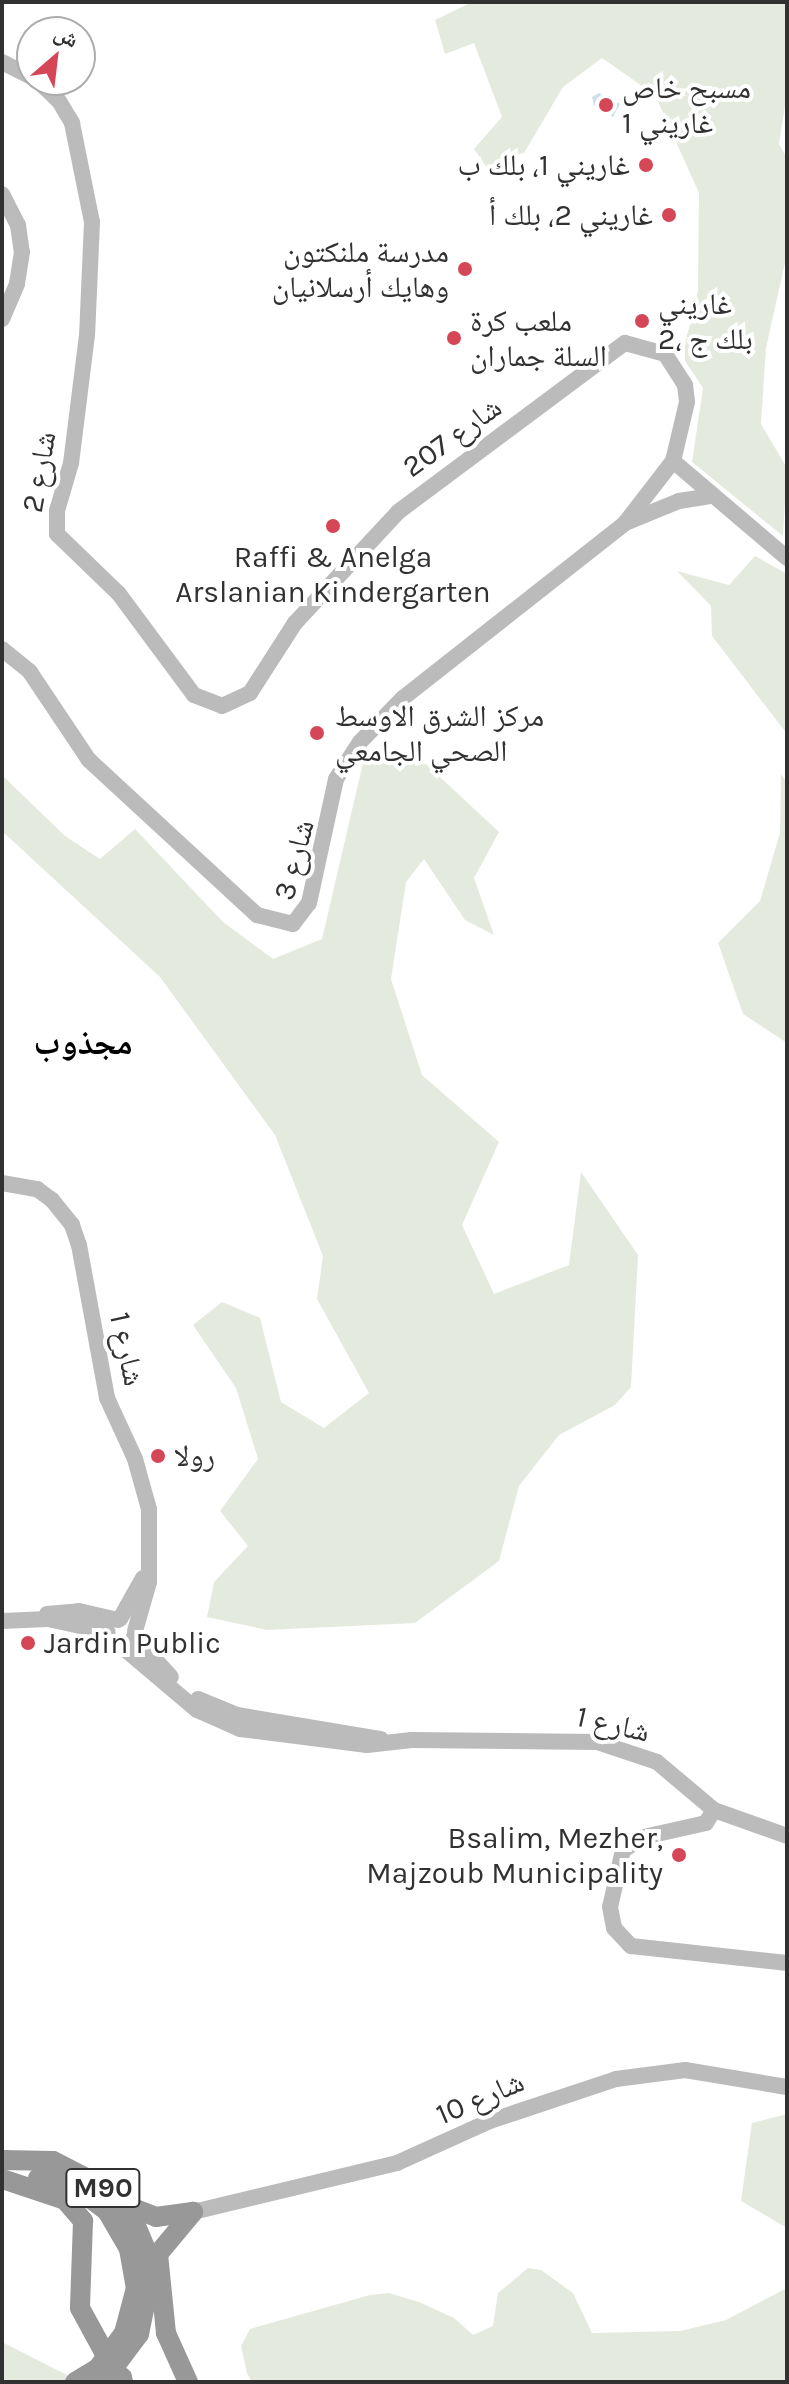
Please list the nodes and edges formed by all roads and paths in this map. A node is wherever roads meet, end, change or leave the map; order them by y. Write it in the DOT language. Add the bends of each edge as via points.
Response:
graph roads {
  1 [pos="54,96"];
  2 [pos="2,194"];
  3 [pos="2,319"];
  4 [pos="673,461"];
  5 [pos="709,496"];
  6 [pos="625,523"];
  7 [pos="787,558"];
  8 [pos="295,623"];
  9 [pos="2,649"];
  10 [pos="2,1183"];
  11 [pos="149,1566"];
  12 [pos="2,1621"];
  13 [pos="115,1623"];
  14 [pos="130,1638"];
  15 [pos="714,1810"];
  16 [pos="787,1836"];
  17 [pos="787,1963"];
  18 [pos="787,2087"];
  19 [pos="2,2160"];
  20 [pos="2,2178"];
  21 [pos="120,2203"];
  22 [pos="195,2211"];
  23 [pos="154,2260"];
  24 [pos="143,2284"];
  25 [pos="104,2352"];
  26 [pos="116,2380"];
  27 [pos="75,2382"];
  28 [pos="188,2382"];
  1 -- 8 [label="street, شارع 2" via="72,123 92,222 85,351 57,534 119,594 185,688 206,701 222,706 250,693"];
  2 -- 3 [label="street" via="18,225 22,252 17,284"];
  4 -- 5 [label="street"];
  4 -- 6 [label="street, شارع 207"];
  4 -- 8 [label="street, شارع 207" via="687,402 685,385 665,354 620,344 398,512"];
  5 -- 6 [label="street" via="679,501"];
  5 -- 7 [label="street"];
  6 -- 9 [label="street, شارع 3" via="403,698 360,742 341,792 314,910 290,930 266,927 188,864 89,760 30,672"];
  10 -- 11 [label="street, شارع 1" via="37,1189 72,1225 107,1398 146,1494"];
  11 -- 13 [label="street"];
  11 -- 14 [label="street, شارع 1" via="148,1588"];
  12 -- 13 [label="street"];
  13 -- 14 [label="street"];
  13 -- 14 [label="street"];
  14 -- 15 [label="street, شارع 1" via="182,1687 214,1707 386,1741 597,1742 657,1762"];
  15 -- 16 [label="street"];
  15 -- 17 [label="street" via="706,1823 644,1837 623,1850 610,1907 614,1928 631,1946"];
  18 -- 22 [label="street, شارع 10" via="685,2070 616,2079 504,2115 397,2163"];
  19 -- 21 [label="highway, M90" via="29,2157 70,2167"];
  20 -- 24 [label="highway, M90" via="55,2181 94,2201 129,2249"];
  20 -- 25 [label="highway" via="65,2200 83,2221 80,2308"];
  21 -- 22 [label="highway" via="156,2217"];
  21 -- 23 [label="highway, M90"];
  22 -- 23 [label="highway" via="168,2237"];
  23 -- 24 [label="highway, M90"];
  23 -- 28 [label="highway" via="166,2333"];
  24 -- 26 [label="highway, M90, bridge" via="139,2334"];
  24 -- 27 [label="highway, M90, bridge" via="124,2333 98,2368"];
}
